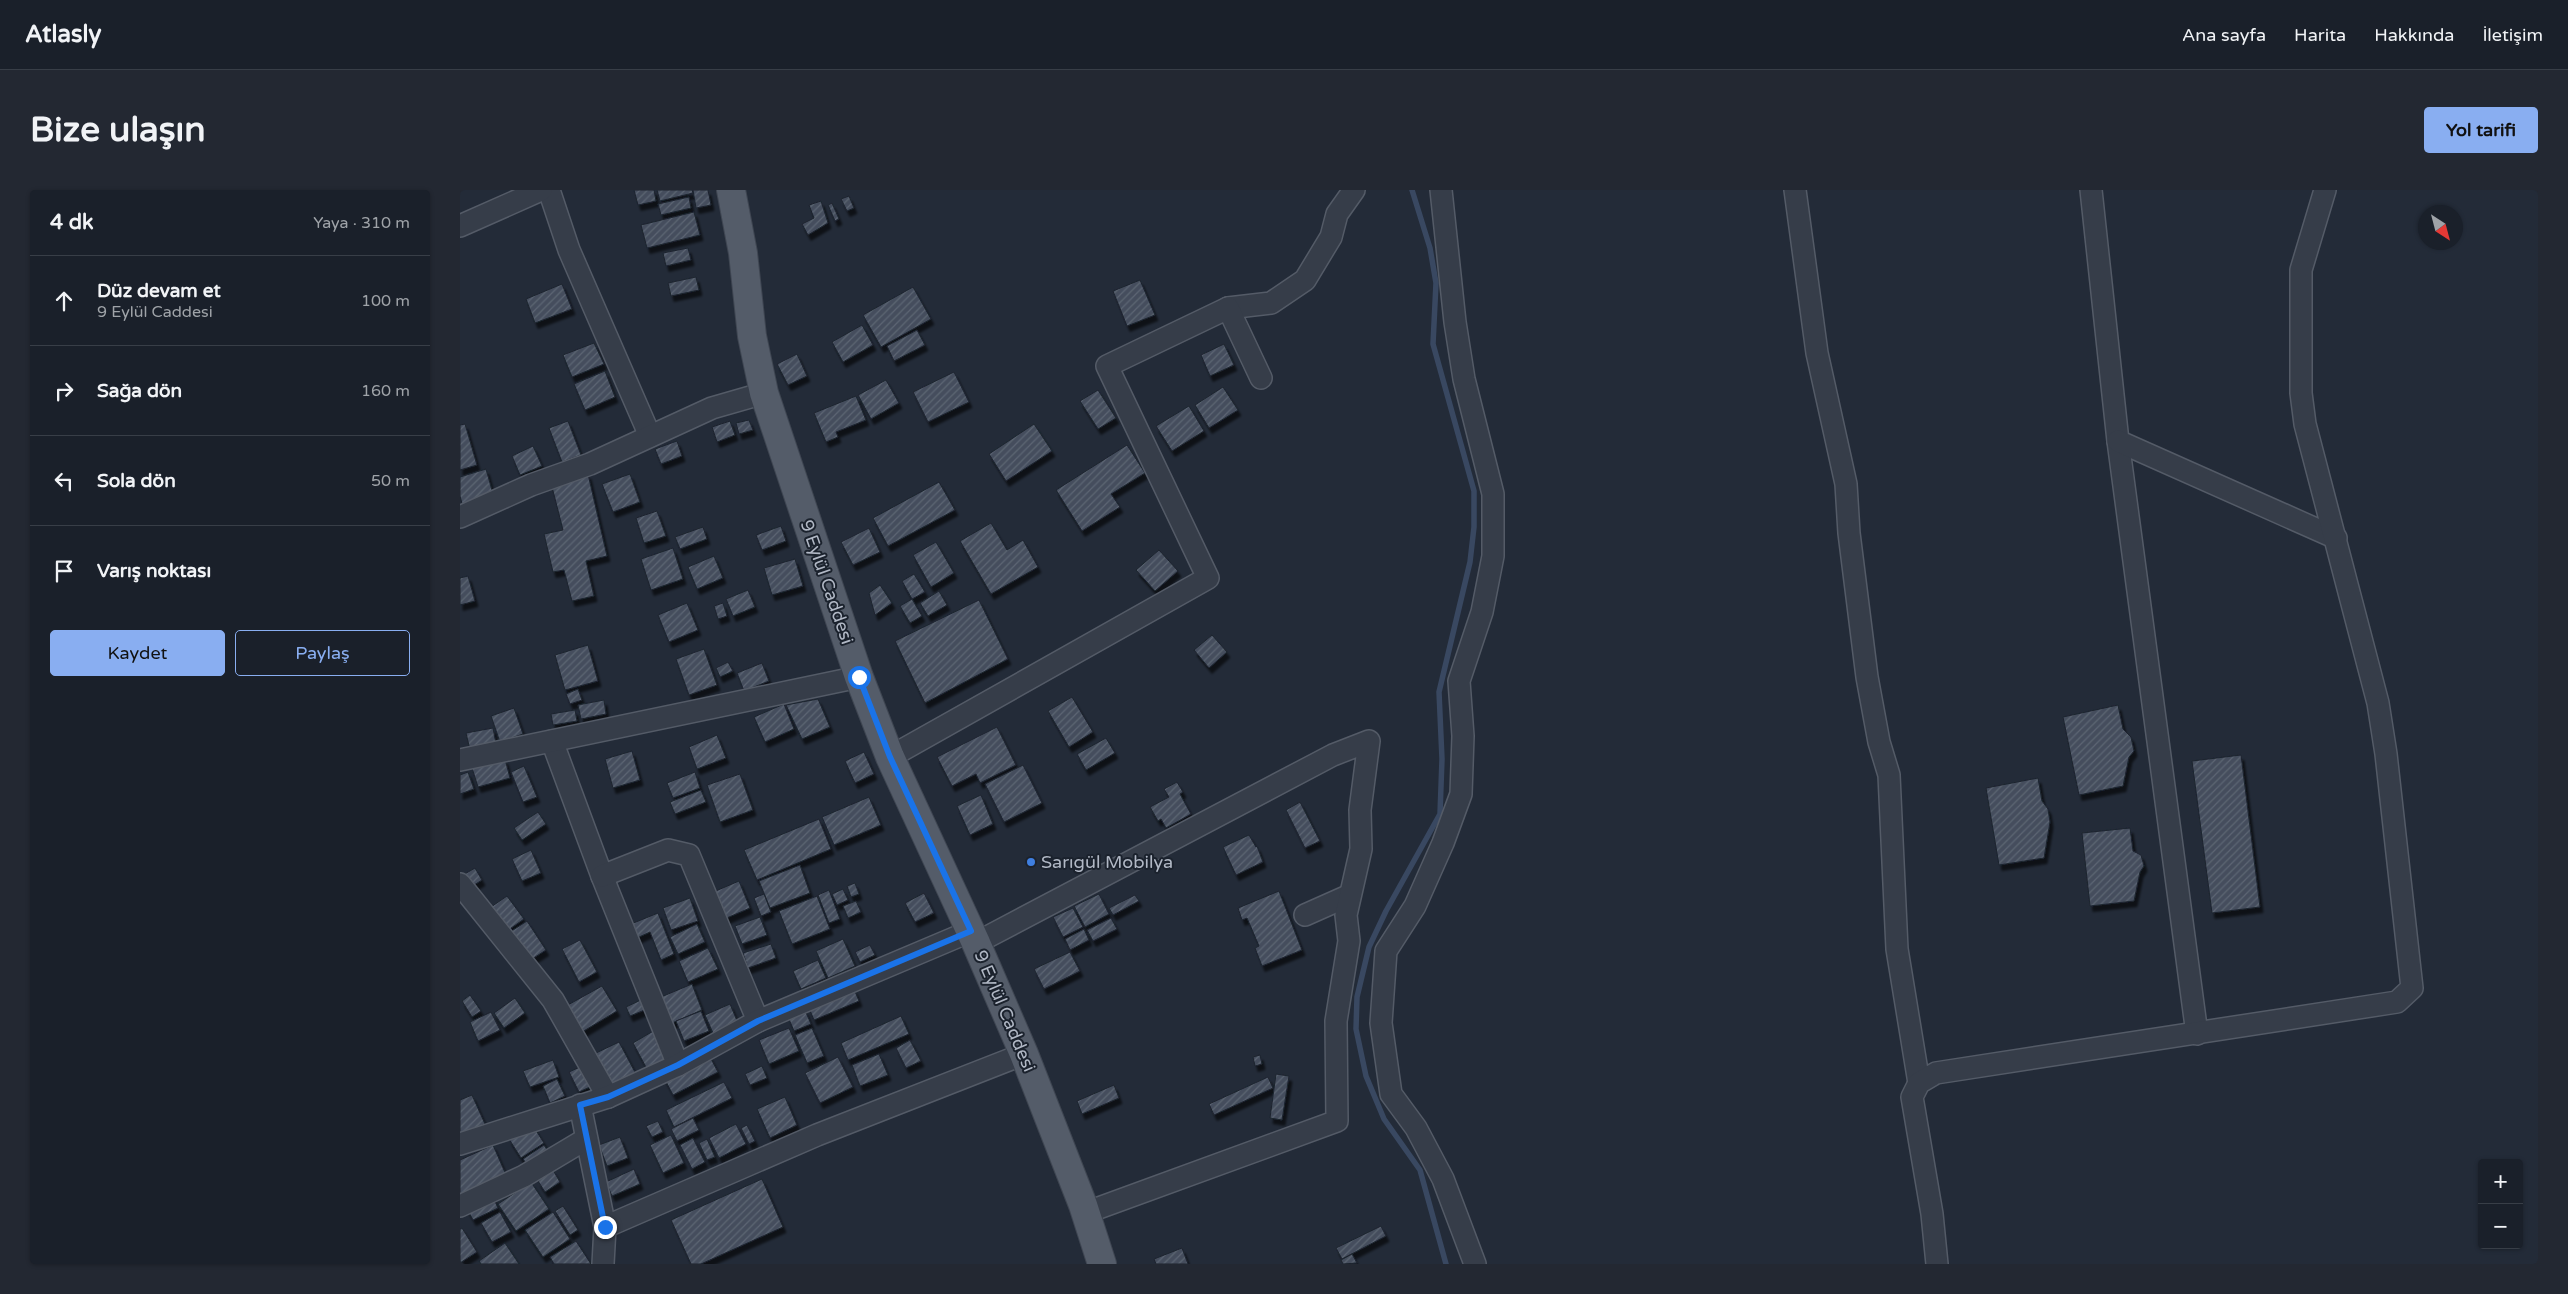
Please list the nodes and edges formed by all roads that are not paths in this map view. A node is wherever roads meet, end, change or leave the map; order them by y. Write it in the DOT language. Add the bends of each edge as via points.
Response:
graph roads {
  1 [pos="542,190"];
  2 [pos="549,190"];
  3 [pos="731,190"];
  4 [pos="1354,190"];
  5 [pos="1441,190"];
  6 [pos="1795,190"];
  7 [pos="2091,190"];
  8 [pos="2325,190"];
  9 [pos="460,226"];
  10 [pos="1228,308"];
  11 [pos="1261,378"];
  12 [pos="764,393"];
  13 [pos="650,436"];
  14 [pos="2118,441"];
  15 [pos="460,517"];
  16 [pos="2336,538"];
  17 [pos="859,677"];
  18 [pos="552,741"];
  19 [pos="890,757"];
  20 [pos="460,760"];
  21 [pos="602,876"];
  22 [pos="460,884"];
  23 [pos="1350,894"];
  24 [pos="1305,915"];
  25 [pos="974,937"];
  26 [pos="758,1021"];
  27 [pos="2197,1034"];
  28 [pos="1024,1054"];
  29 [pos="678,1065"];
  30 [pos="1919,1083"];
  31 [pos="608,1097"];
  32 [pos="580,1105"];
  33 [pos="586,1139"];
  34 [pos="460,1144"];
  35 [pos="460,1206"];
  36 [pos="1086,1213"];
  37 [pos="605,1227"];
  38 [pos="603,1264"];
  39 [pos="1102,1264"];
  40 [pos="1475,1264"];
  41 [pos="1937,1264"];
  1 -- 9 [label="street"];
  2 -- 13 [label="street" via="569,250"];
  3 -- 12 [label="main road, 9 Eylül Caddesi" via="743,253 752,336"];
  4 -- 10 [label="street" via="1337,214 1331,238 1305,280 1272,304"];
  5 -- 40 [label="street" via="1464,379 1493,494 1493,556 1482,612 1459,681 1463,736 1461,794 1444,843 1415,906 1386,951 1381,1023 1391,1094 1416,1128 1444,1179"];
  6 -- 30 [label="street" via="1817,353 1846,484 1867,677 1879,742 1890,775 1897,949"];
  7 -- 14 [label="street"];
  8 -- 16 [label="street" via="2301,270 2301,393"];
  10 -- 11 [label="street"];
  10 -- 19 [label="street" via="1107,366 1208,578"];
  12 -- 13 [label="street" via="712,408"];
  12 -- 17 [label="main road, 9 Eylül Caddesi"];
  13 -- 15 [label="street"];
  14 -- 16 [label="street"];
  14 -- 27 [label="street"];
  16 -- 27 [label="street" via="2378,703 2412,988 2398,1002"];
  17 -- 18 [label="street"];
  17 -- 19 [label="main road, 9 Eylül Caddesi"];
  18 -- 20 [label="street"];
  18 -- 21 [label="street"];
  19 -- 25 [label="main road, 9 Eylül Caddesi"];
  21 -- 26 [label="street" via="668,850 689,855"];
  21 -- 29 [label="street"];
  22 -- 31 [label="street" via="553,1000"];
  23 -- 24 [label="street"];
  23 -- 25 [label="street" via="1361,849 1360,810 1370,741 1333,754"];
  23 -- 36 [label="street" via="1346,915 1349,941 1336,1021 1337,1121"];
  25 -- 26 [label="street"];
  25 -- 28 [label="main road, 9 Eylül Caddesi"];
  26 -- 29 [label="street"];
  27 -- 30 [label="street" via="1936,1073"];
  28 -- 36 [label="main road, 9 Eylül Caddesi"];
  28 -- 37 [label="street" via="817,1135"];
  29 -- 31 [label="street"];
  30 -- 41 [label="street" via="1912,1097"];
  31 -- 32 [label="street"];
  32 -- 33 [label="street"];
  32 -- 34 [label="street"];
  33 -- 35 [label="street" via="524,1176"];
  33 -- 37 [label="street"];
  36 -- 39 [label="main road, 9 Eylül Caddesi"];
  37 -- 38 [label="street"];
}
